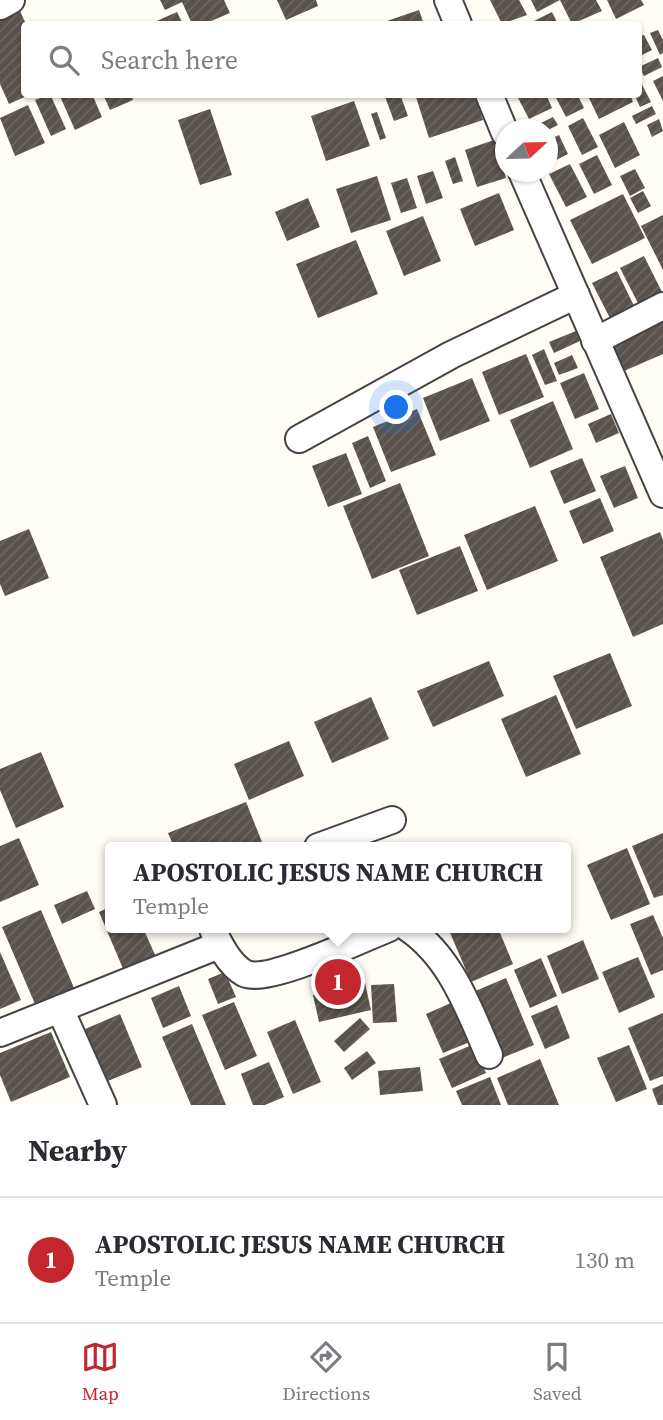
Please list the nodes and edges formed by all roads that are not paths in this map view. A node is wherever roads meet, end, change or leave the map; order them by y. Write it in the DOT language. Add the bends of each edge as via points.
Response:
graph roads {
  1 [pos="11,0"];
  2 [pos="448,0"];
  3 [pos="0,6"];
  4 [pos="457,21"];
  5 [pos="491,98"];
  6 [pos="500,119"];
  7 [pos="526,182"];
  8 [pos="576,295"];
  9 [pos="663,306"];
  10 [pos="596,341"];
  11 [pos="299,439"];
  12 [pos="663,494"];
  13 [pos="392,820"];
  14 [pos="332,842"];
  15 [pos="377,933"];
  16 [pos="413,933"];
  17 [pos="215,936"];
  18 [pos="60,1009"];
  19 [pos="0,1033"];
  20 [pos="489,1055"];
  21 [pos="103,1105"];
  1 -- 3 [label="street"];
  2 -- 4 [label="street"];
  5 -- 6 [label="street"];
  7 -- 8 [label="street"];
  8 -- 10 [label="street"];
  8 -- 11 [label="street" via="451,355"];
  9 -- 10 [label="street"];
  10 -- 12 [label="street"];
  13 -- 14 [label="street"];
  15 -- 17 [label="street" via="277,973 253,976 243,973"];
  16 -- 20 [label="street" via="456,981"];
  17 -- 18 [label="street"];
  18 -- 19 [label="street"];
  18 -- 21 [label="street"];
}
